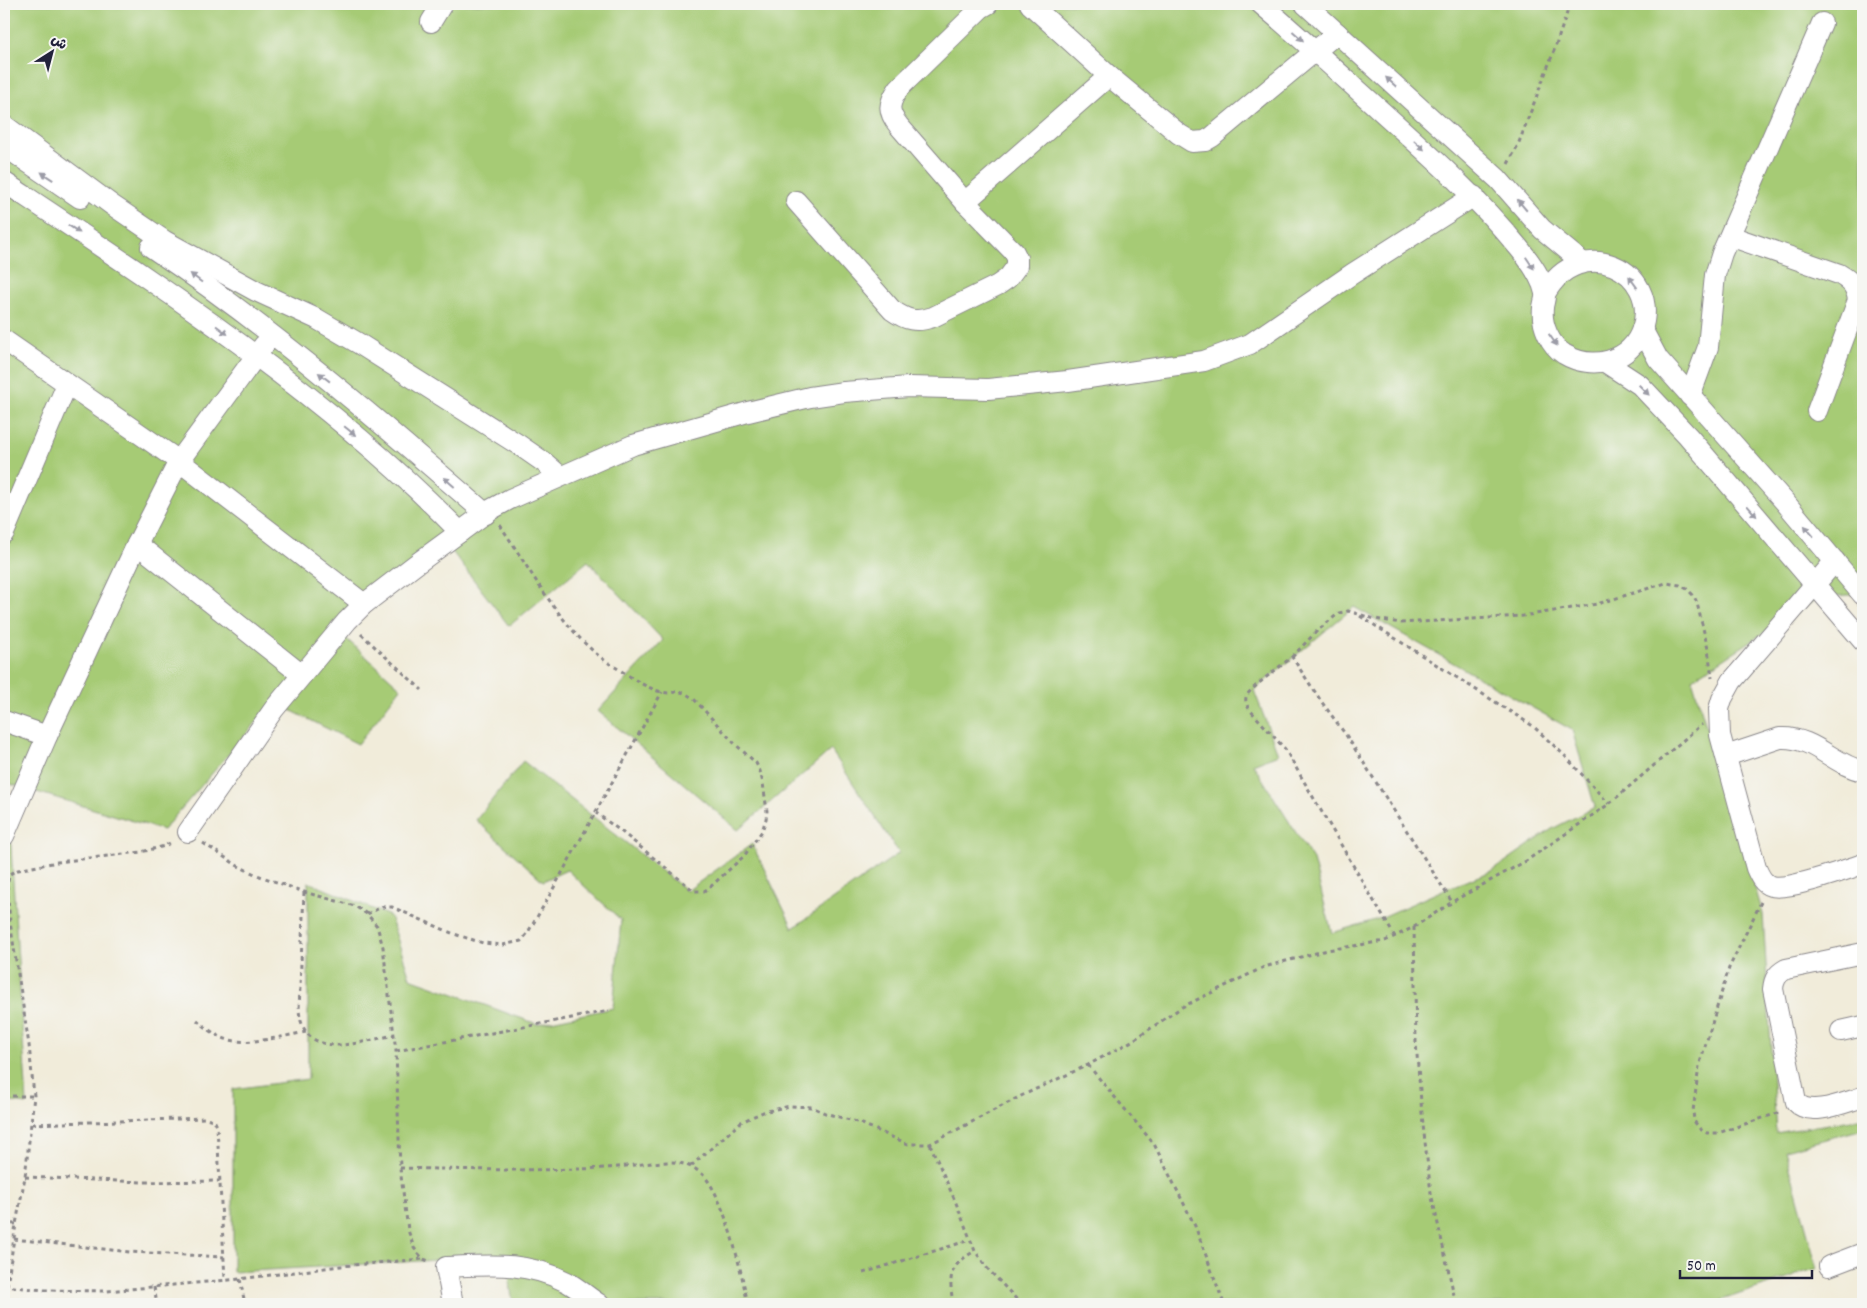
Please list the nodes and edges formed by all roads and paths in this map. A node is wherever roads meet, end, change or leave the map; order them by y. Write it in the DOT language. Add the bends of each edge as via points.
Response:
graph roads {
  1 [pos="442,4"];
  2 [pos="988,4"];
  3 [pos="1030,4"];
  4 [pos="1261,4"];
  5 [pos="1305,4"];
  6 [pos="1570,4"];
  7 [pos="431,22"];
  8 [pos="1822,23"];
  9 [pos="1337,33"];
  10 [pos="1315,52"];
  11 [pos="1109,76"];
  12 [pos="4,125"];
  13 [pos="4,146"];
  14 [pos="1498,179"];
  15 [pos="4,182"];
  16 [pos="1474,196"];
  17 [pos="796,201"];
  18 [pos="965,202"];
  19 [pos="1730,236"];
  20 [pos="1583,263"];
  21 [pos="1546,294"];
  22 [pos="1642,329"];
  23 [pos="271,335"];
  24 [pos="4,340"];
  25 [pos="256,356"];
  26 [pos="1604,362"];
  27 [pos="67,384"];
  28 [pos="1690,396"];
  29 [pos="1817,410"];
  30 [pos="179,461"];
  31 [pos="560,476"];
  32 [pos="488,512"];
  33 [pos="460,532"];
  34 [pos="4,533"];
  35 [pos="137,544"];
  36 [pos="1835,562"];
  37 [pos="1815,584"];
  38 [pos="1863,596"];
  39 [pos="364,604"];
  40 [pos="1353,611"];
  41 [pos="347,621"];
  42 [pos="1863,640"];
  43 [pos="1292,657"];
  44 [pos="302,675"];
  45 [pos="422,690"];
  46 [pos="662,692"];
  47 [pos="1720,707"];
  48 [pos="4,721"];
  49 [pos="48,736"];
  50 [pos="1726,756"];
  51 [pos="1863,771"];
  52 [pos="1609,804"];
  53 [pos="596,813"];
  54 [pos="188,832"];
  55 [pos="4,836"];
  56 [pos="1863,864"];
  57 [pos="1769,886"];
  58 [pos="304,892"];
  59 [pos="1452,902"];
  60 [pos="366,914"];
  61 [pos="1414,927"];
  62 [pos="1395,937"];
  63 [pos="1863,953"];
  64 [pos="610,1011"];
  65 [pos="197,1020"];
  66 [pos="1863,1026"];
  67 [pos="1841,1031"];
  68 [pos="306,1032"];
  69 [pos="394,1035"];
  70 [pos="396,1051"];
  71 [pos="1088,1065"];
  72 [pos="4,1096"];
  73 [pos="34,1096"];
  74 [pos="1863,1097"];
  75 [pos="1799,1106"];
  76 [pos="32,1124"];
  77 [pos="930,1144"];
  78 [pos="691,1166"];
  79 [pos="400,1168"];
  80 [pos="25,1177"];
  81 [pos="220,1181"];
  82 [pos="4,1223"];
  83 [pos="16,1224"];
  84 [pos="14,1238"];
  85 [pos="970,1240"];
  86 [pos="975,1250"];
  87 [pos="1863,1253"];
  88 [pos="224,1258"];
  89 [pos="423,1258"];
  90 [pos="1829,1266"];
  91 [pos="446,1267"];
  92 [pos="863,1274"];
  93 [pos="240,1279"];
  94 [pos="226,1280"];
  95 [pos="5,1286"];
  96 [pos="154,1287"];
  97 [pos="157,1304"];
  98 [pos="245,1304"];
  99 [pos="453,1304"];
  100 [pos="598,1304"];
  101 [pos="748,1304"];
  102 [pos="954,1304"];
  103 [pos="1021,1304"];
  104 [pos="1224,1304"];
  105 [pos="1456,1304"];
  1 -- 7 [label="street"];
  2 -- 18 [label="street" via="899,88 890,109 899,126"];
  3 -- 11 [label="street"];
  4 -- 10 [label="street, one-way"];
  5 -- 9 [label="street"];
  6 -- 14 [label="path" via="1518,145"];
  8 -- 19 [label="street"];
  9 -- 10 [label="street"];
  14 -- 9 [label="street, one-way"];
  10 -- 11 [label="street" via="1212,137 1198,142 1187,140"];
  10 -- 16 [label="street, one-way"];
  11 -- 18 [label="street"];
  12 -- 31 [label="street" via="165,241 358,343 545,462"];
  23 -- 13 [label="street, one-way" via="182,268"];
  20 -- 14 [label="street, one-way" via="1542,229"];
  15 -- 25 [label="street, one-way" via="160,286"];
  16 -- 21 [label="street, one-way" via="1521,250 1536,271"];
  16 -- 31 [label="street" via="1250,344 1204,361 988,389 909,387 810,397 633,445"];
  17 -- 18 [label="street" via="892,310 913,321 932,317 998,285 1014,273 1017,266 1014,252"];
  19 -- 28 [label="street" via="1714,275 1708,346"];
  19 -- 29 [label="street" via="1839,274 1852,281 1857,290 1858,300"];
  20 -- 21 [label="street" via="1562,272"];
  22 -- 20 [label="street, one-way" via="1643,299 1628,275 1603,262"];
  21 -- 26 [label="street, one-way" via="1542,310 1544,326 1551,341 1562,353 1576,360 1592,364"];
  22 -- 26 [label="street" via="1623,354"];
  22 -- 28 [label="street" via="1658,359"];
  23 -- 25 [label="street"];
  32 -- 23 [label="street, one-way"];
  24 -- 27 [label="street"];
  25 -- 30 [label="street"];
  25 -- 33 [label="street, one-way" via="398,471"];
  26 -- 37 [label="street, one-way" via="1640,385"];
  27 -- 30 [label="street"];
  27 -- 34 [label="street"];
  36 -- 28 [label="street, one-way"];
  30 -- 35 [label="street"];
  30 -- 39 [label="street"];
  31 -- 32 [label="street"];
  32 -- 33 [label="street"];
  32 -- 46 [label="path" via="584,642 614,666"];
  33 -- 39 [label="street"];
  35 -- 44 [label="street"];
  35 -- 49 [label="street"];
  36 -- 37 [label="street"];
  36 -- 38 [label="street"];
  37 -- 42 [label="street"];
  37 -- 47 [label="street" via="1732,682"];
  39 -- 41 [label="street"];
  40 -- 43 [label="path" via="1339,613"];
  40 -- 47 [label="path" via="1401,623 1523,616 1597,604 1666,583 1680,585 1697,602"];
  40 -- 52 [label="path" via="1532,726"];
  41 -- 44 [label="street"];
  41 -- 45 [label="path"];
  43 -- 59 [label="path" via="1346,735"];
  43 -- 62 [label="path" via="1253,688 1246,703 1285,749"];
  44 -- 54 [label="street" via="274,709"];
  46 -- 53 [label="path"];
  46 -- 53 [label="path" via="682,691 694,698 756,763 763,782 767,811 762,831 729,872 710,888 694,892"];
  47 -- 50 [label="street" via="1720,735"];
  47 -- 52 [label="path"];
  48 -- 49 [label="street"];
  49 -- 55 [label="street"];
  50 -- 51 [label="street" via="1789,738 1811,744 1839,762"];
  50 -- 57 [label="street" via="1756,868"];
  52 -- 59 [label="path" via="1526,861"];
  53 -- 60 [label="path" via="521,941 503,945 483,943 454,934 392,906"];
  54 -- 58 [label="path" via="238,866"];
  54 -- 73 [label="path" via="165,846 141,852 57,862 11,873 7,886 10,922"];
  56 -- 57 [label="street" via="1808,881"];
  57 -- 75 [label="path" via="1729,968 1699,1066 1694,1121 1707,1133 1718,1133"];
  58 -- 60 [label="path" via="355,906"];
  58 -- 68 [label="path" via="299,1010"];
  59 -- 61 [label="path"];
  60 -- 69 [label="path" via="377,926 383,946"];
  61 -- 62 [label="path"];
  61 -- 105 [label="path" via="1416,1043 1423,1125 1431,1193"];
  62 -- 71 [label="path" via="1318,952 1264,967 1182,1007 1132,1041"];
  63 -- 75 [label="street" via="1786,969 1774,981 1793,1096"];
  64 -- 70 [label="path"];
  65 -- 68 [label="path" via="224,1039 236,1041 260,1041"];
  66 -- 67 [label="street"];
  68 -- 69 [label="path" via="314,1040 334,1045"];
  69 -- 70 [label="path"];
  70 -- 79 [label="path"];
  71 -- 77 [label="path"];
  71 -- 104 [label="path" via="1154,1144 1195,1226"];
  72 -- 73 [label="path"];
  73 -- 76 [label="path"];
  74 -- 75 [label="street" via="1816,1110"];
  76 -- 80 [label="path"];
  76 -- 81 [label="path" via="211,1118 217,1126"];
  77 -- 78 [label="path" via="908,1144 812,1107 790,1106 763,1112 741,1122"];
  77 -- 85 [label="path"];
  78 -- 79 [label="path" via="670,1162 608,1168 506,1171"];
  78 -- 101 [label="path" via="715,1192"];
  79 -- 89 [label="path" via="408,1230 414,1248"];
  80 -- 81 [label="path" via="142,1182"];
  80 -- 83 [label="path"];
  81 -- 88 [label="path"];
  82 -- 83 [label="path"];
  83 -- 84 [label="path"];
  84 -- 88 [label="path" via="130,1252"];
  84 -- 95 [label="path"];
  85 -- 86 [label="path"];
  85 -- 92 [label="path"];
  86 -- 102 [label="path" via="961,1259 952,1271 950,1283"];
  86 -- 103 [label="path" via="987,1268"];
  87 -- 90 [label="street"];
  88 -- 94 [label="path"];
  89 -- 91 [label="path"];
  89 -- 93 [label="path"];
  91 -- 99 [label="street"];
  91 -- 100 [label="street" via="499,1264 537,1269 567,1283"];
  93 -- 94 [label="path"];
  93 -- 98 [label="path"];
  94 -- 96 [label="path"];
  95 -- 96 [label="path" via="98,1291"];
  96 -- 97 [label="path"];
}
